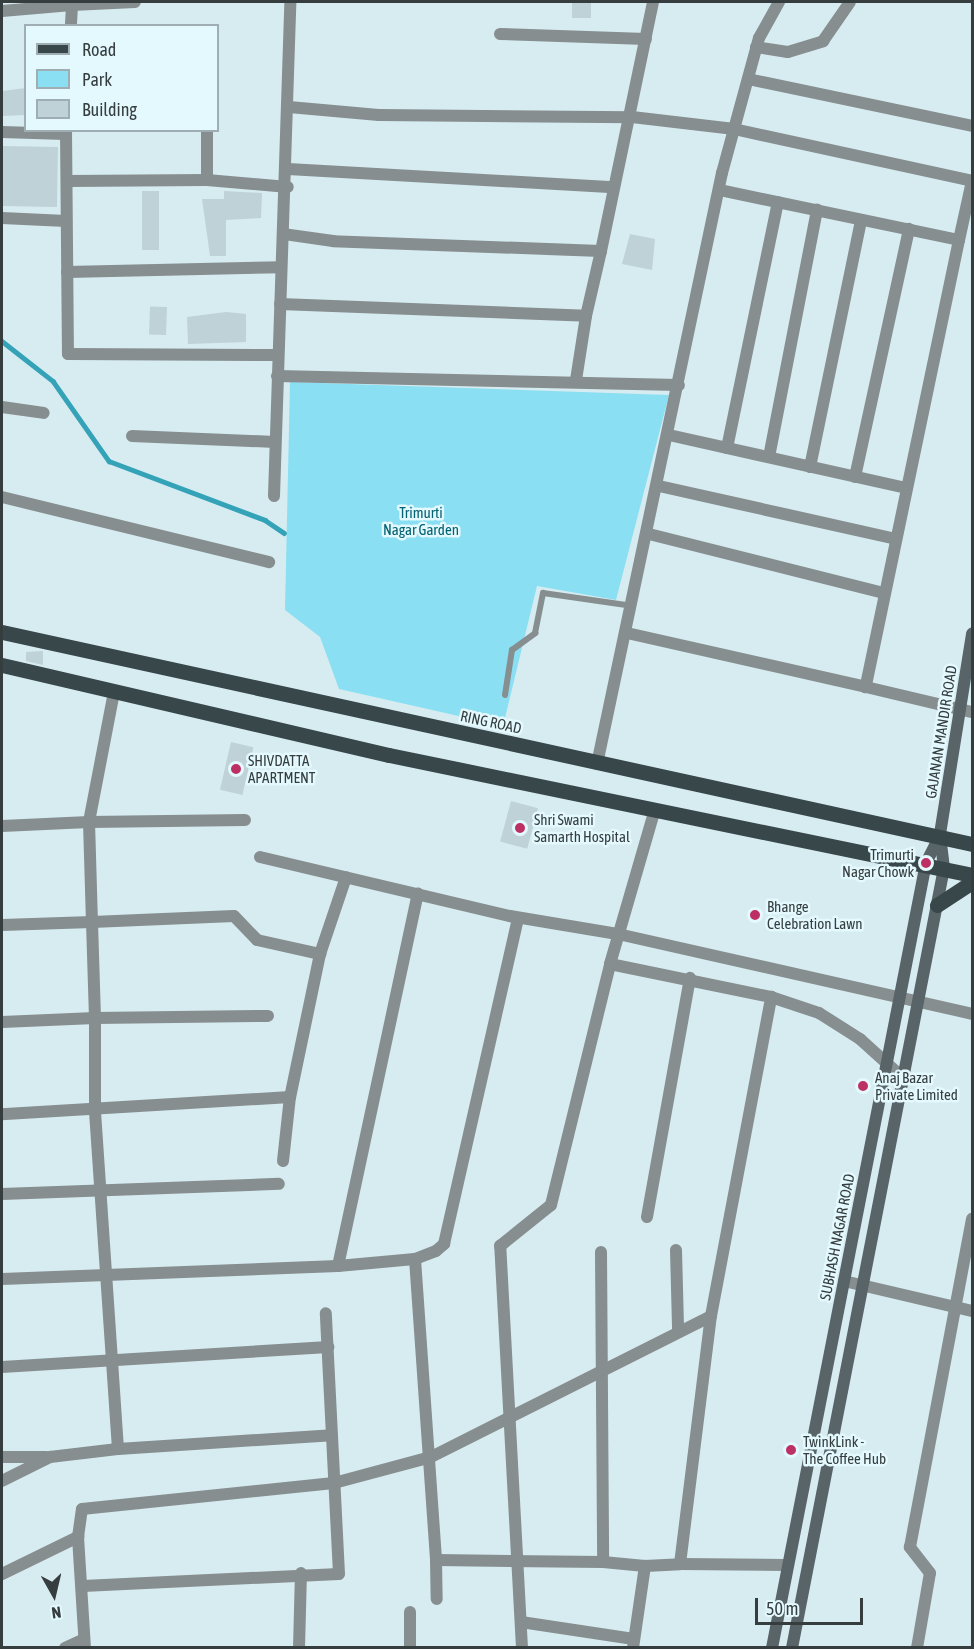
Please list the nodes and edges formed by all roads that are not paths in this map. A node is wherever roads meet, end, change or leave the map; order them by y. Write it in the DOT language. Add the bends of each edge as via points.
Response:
graph roads {
  1 [pos="135,2"];
  2 [pos="290,2"];
  3 [pos="653,2"];
  4 [pos="779,2"];
  5 [pos="850,2"];
  6 [pos="72,5"];
  7 [pos="2,11"];
  8 [pos="71,24"];
  9 [pos="500,34"];
  10 [pos="646,39"];
  11 [pos="756,47"];
  12 [pos="748,79"];
  13 [pos="289,107"];
  14 [pos="632,117"];
  15 [pos="972,126"];
  16 [pos="734,129"];
  17 [pos="2,132"];
  18 [pos="66,132"];
  19 [pos="207,132"];
  20 [pos="288,169"];
  21 [pos="207,180"];
  22 [pos="972,180"];
  23 [pos="67,181"];
  24 [pos="288,187"];
  25 [pos="614,187"];
  26 [pos="719,190"];
  27 [pos="778,202"];
  28 [pos="817,210"];
  29 [pos="2,218"];
  30 [pos="861,220"];
  31 [pos="66,221"];
  32 [pos="909,230"];
  33 [pos="284,234"];
  34 [pos="959,240"];
  35 [pos="601,251"];
  36 [pos="281,267"];
  37 [pos="67,272"];
  38 [pos="280,304"];
  39 [pos="586,315"];
  40 [pos="278,355"];
  41 [pos="277,376"];
  42 [pos="576,380"];
  43 [pos="679,385"];
  44 [pos="2,407"];
  45 [pos="44,412"];
  46 [pos="669,435"];
  47 [pos="132,436"];
  48 [pos="275,442"];
  49 [pos="727,448"];
  50 [pos="769,458"];
  51 [pos="810,467"];
  52 [pos="855,477"];
  53 [pos="659,486"];
  54 [pos="906,489"];
  55 [pos="274,496"];
  56 [pos="2,497"];
  57 [pos="649,534"];
  58 [pos="896,539"];
  59 [pos="269,562"];
  60 [pos="884,593"];
  61 [pos="633,606"];
  62 [pos="2,632"];
  63 [pos="627,633"];
  64 [pos="972,634"];
  65 [pos="2,665"];
  66 [pos="866,687"];
  67 [pos="114,692"];
  68 [pos="505,695"];
  69 [pos="966,710"];
  70 [pos="597,764"];
  71 [pos="655,809"];
  72 [pos="245,820"];
  73 [pos="89,822"];
  74 [pos="2,826"];
  75 [pos="940,834"];
  76 [pos="972,844"];
  77 [pos="260,857"];
  78 [pos="926,863"];
  79 [pos="944,868"];
  80 [pos="972,875"];
  81 [pos="346,877"];
  82 [pos="972,882"];
  83 [pos="418,894"];
  84 [pos="937,905"];
  85 [pos="518,918"];
  86 [pos="92,922"];
  87 [pos="2,925"];
  88 [pos="614,949"];
  89 [pos="320,954"];
  90 [pos="690,978"];
  91 [pos="902,994"];
  92 [pos="771,997"];
  93 [pos="917,998"];
  94 [pos="972,1014"];
  95 [pos="268,1016"];
  96 [pos="94,1018"];
  97 [pos="2,1022"];
  98 [pos="886,1064"];
  99 [pos="901,1076"];
  100 [pos="290,1097"];
  101 [pos="95,1110"];
  102 [pos="2,1114"];
  103 [pos="284,1161"];
  104 [pos="279,1184"];
  105 [pos="104,1189"];
  106 [pos="2,1194"];
  107 [pos="647,1217"];
  108 [pos="972,1218"];
  109 [pos="676,1250"];
  110 [pos="601,1252"];
  111 [pos="415,1259"];
  112 [pos="338,1266"];
  113 [pos="106,1275"];
  114 [pos="2,1279"];
  115 [pos="844,1281"];
  116 [pos="859,1284"];
  117 [pos="956,1307"];
  118 [pos="972,1311"];
  119 [pos="326,1313"];
  120 [pos="711,1316"];
  121 [pos="678,1329"];
  122 [pos="328,1347"];
  123 [pos="114,1359"];
  124 [pos="2,1367"];
  125 [pos="599,1373"];
  126 [pos="513,1416"];
  127 [pos="332,1435"];
  128 [pos="118,1449"];
  129 [pos="2,1457"];
  130 [pos="50,1457"];
  131 [pos="431,1457"];
  132 [pos="2,1481"];
  133 [pos="334,1483"];
  134 [pos="78,1537"];
  135 [pos="436,1560"];
  136 [pos="518,1560"];
  137 [pos="603,1562"];
  138 [pos="680,1564"];
  139 [pos="786,1565"];
  140 [pos="645,1566"];
  141 [pos="2,1574"];
  142 [pos="301,1574"];
  143 [pos="83,1586"];
  144 [pos="437,1599"];
  145 [pos="410,1612"];
  146 [pos="521,1622"];
  147 [pos="84,1643"];
  148 [pos="634,1643"];
  149 [pos="65,1647"];
  150 [pos="299,1647"];
  151 [pos="410,1647"];
  152 [pos="522,1647"];
  153 [pos="772,1647"];
  154 [pos="792,1647"];
  155 [pos="917,1647"];
  1 -- 6 [label="street"];
  2 -- 13 [label="street"];
  3 -- 10 [label="street"];
  4 -- 11 [label="street"];
  5 -- 11 [label="street" via="824,41 788,52"];
  6 -- 7 [label="street"];
  6 -- 8 [label="street"];
  9 -- 10 [label="street"];
  10 -- 14 [label="street"];
  11 -- 12 [label="street"];
  12 -- 15 [label="street"];
  12 -- 16 [label="street"];
  13 -- 14 [label="street" via="380,115"];
  13 -- 20 [label="street"];
  14 -- 16 [label="street"];
  14 -- 25 [label="street"];
  16 -- 22 [label="street"];
  16 -- 26 [label="street"];
  17 -- 18 [label="street"];
  18 -- 23 [label="street"];
  19 -- 21 [label="street"];
  20 -- 24 [label="street"];
  20 -- 25 [label="street"];
  21 -- 23 [label="street"];
  21 -- 24 [label="street"];
  22 -- 34 [label="street"];
  23 -- 31 [label="street"];
  24 -- 33 [label="street"];
  25 -- 35 [label="street"];
  26 -- 27 [label="street"];
  26 -- 43 [label="street"];
  27 -- 28 [label="street"];
  27 -- 49 [label="street"];
  28 -- 30 [label="street"];
  28 -- 50 [label="street"];
  29 -- 31 [label="street"];
  30 -- 32 [label="street"];
  30 -- 51 [label="street"];
  31 -- 37 [label="street"];
  32 -- 34 [label="street"];
  32 -- 52 [label="street"];
  33 -- 35 [label="street" via="333,241"];
  33 -- 36 [label="street"];
  34 -- 54 [label="street"];
  35 -- 39 [label="street"];
  36 -- 37 [label="street"];
  36 -- 38 [label="street"];
  37 -- 40 [label="street" via="68,354"];
  38 -- 39 [label="street"];
  38 -- 40 [label="street"];
  39 -- 42 [label="street"];
  40 -- 41 [label="street"];
  41 -- 42 [label="street"];
  41 -- 48 [label="street"];
  42 -- 43 [label="street"];
  43 -- 46 [label="street"];
  44 -- 45 [label="street"];
  46 -- 49 [label="street"];
  46 -- 53 [label="street"];
  47 -- 48 [label="street"];
  48 -- 55 [label="street"];
  49 -- 50 [label="street"];
  50 -- 51 [label="street"];
  51 -- 52 [label="street"];
  52 -- 54 [label="street"];
  53 -- 57 [label="street"];
  53 -- 58 [label="street"];
  54 -- 58 [label="street"];
  56 -- 59 [label="street"];
  57 -- 60 [label="street"];
  57 -- 61 [label="street"];
  58 -- 60 [label="street"];
  60 -- 66 [label="street"];
  61 -- 63 [label="street"];
  61 -- 68 [label="lane" via="543,593 535,633 512,650"];
  62 -- 70 [label="main road, RING ROAD"];
  63 -- 66 [label="street"];
  63 -- 70 [label="street"];
  64 -- 69 [label="street, GAJANAN MANDIR ROAD"];
  65 -- 67 [label="main road"];
  66 -- 69 [label="street"];
  67 -- 71 [label="main road"];
  67 -- 73 [label="street"];
  69 -- 75 [label="street, GAJANAN MANDIR ROAD"];
  70 -- 75 [label="main road, RING ROAD"];
  71 -- 78 [label="main road"];
  71 -- 88 [label="street"];
  72 -- 73 [label="street"];
  73 -- 74 [label="street"];
  73 -- 86 [label="street"];
  75 -- 76 [label="main road, RING ROAD"];
  75 -- 78 [label="street, SUBHASH NAGAR ROAD"];
  75 -- 79 [label="street"];
  77 -- 81 [label="street"];
  78 -- 79 [label="main road"];
  78 -- 91 [label="street, SUBHASH NAGAR ROAD"];
  79 -- 80 [label="main road"];
  79 -- 84 [label="street"];
  81 -- 83 [label="street"];
  81 -- 89 [label="street"];
  82 -- 84 [label="main road"];
  83 -- 85 [label="street"];
  83 -- 112 [label="street"];
  84 -- 93 [label="street"];
  85 -- 88 [label="street"];
  85 -- 111 [label="street" via="444,1244"];
  86 -- 87 [label="street"];
  86 -- 89 [label="street" via="234,916 257,940"];
  86 -- 96 [label="street"];
  88 -- 90 [label="street"];
  88 -- 91 [label="street"];
  88 -- 126 [label="street" via="551,1205 500,1246"];
  89 -- 100 [label="street"];
  90 -- 92 [label="street"];
  90 -- 107 [label="street"];
  91 -- 93 [label="street"];
  91 -- 98 [label="street, SUBHASH NAGAR ROAD"];
  92 -- 98 [label="street" via="819,1013"];
  92 -- 120 [label="street"];
  93 -- 94 [label="street"];
  93 -- 99 [label="street"];
  95 -- 96 [label="street"];
  96 -- 97 [label="street"];
  96 -- 101 [label="street"];
  98 -- 99 [label="street"];
  98 -- 115 [label="street, SUBHASH NAGAR ROAD"];
  99 -- 116 [label="street"];
  100 -- 101 [label="street"];
  100 -- 103 [label="street"];
  101 -- 102 [label="street"];
  101 -- 105 [label="street"];
  104 -- 105 [label="street"];
  105 -- 106 [label="street"];
  105 -- 113 [label="street"];
  108 -- 117 [label="street"];
  109 -- 121 [label="street"];
  110 -- 125 [label="street"];
  111 -- 112 [label="street"];
  111 -- 131 [label="street"];
  112 -- 113 [label="street"];
  113 -- 114 [label="street"];
  113 -- 123 [label="street"];
  115 -- 116 [label="street"];
  115 -- 139 [label="street, SUBHASH NAGAR ROAD"];
  116 -- 117 [label="street"];
  116 -- 154 [label="street"];
  117 -- 118 [label="street"];
  117 -- 155 [label="street" via="910,1547 930,1573"];
  119 -- 122 [label="street"];
  120 -- 121 [label="street"];
  120 -- 138 [label="street"];
  121 -- 125 [label="street"];
  122 -- 123 [label="street"];
  122 -- 127 [label="street"];
  123 -- 124 [label="street"];
  123 -- 128 [label="street"];
  125 -- 126 [label="street"];
  125 -- 137 [label="street"];
  126 -- 131 [label="street"];
  126 -- 136 [label="street"];
  127 -- 128 [label="street"];
  127 -- 133 [label="street"];
  128 -- 130 [label="street"];
  129 -- 130 [label="street"];
  130 -- 132 [label="street"];
  131 -- 133 [label="street"];
  131 -- 135 [label="street"];
  133 -- 134 [label="street" via="82,1509"];
  133 -- 142 [label="street" via="339,1574"];
  134 -- 141 [label="street"];
  134 -- 143 [label="street"];
  135 -- 136 [label="street"];
  135 -- 144 [label="street"];
  136 -- 137 [label="street"];
  136 -- 146 [label="street"];
  137 -- 140 [label="street"];
  138 -- 139 [label="street"];
  138 -- 140 [label="street"];
  139 -- 153 [label="street, SUBHASH NAGAR ROAD"];
  140 -- 148 [label="street"];
  142 -- 143 [label="street"];
  142 -- 150 [label="street"];
  143 -- 147 [label="street"];
  145 -- 151 [label="street"];
  146 -- 148 [label="street"];
  146 -- 152 [label="street"];
  147 -- 149 [label="street"];
}
